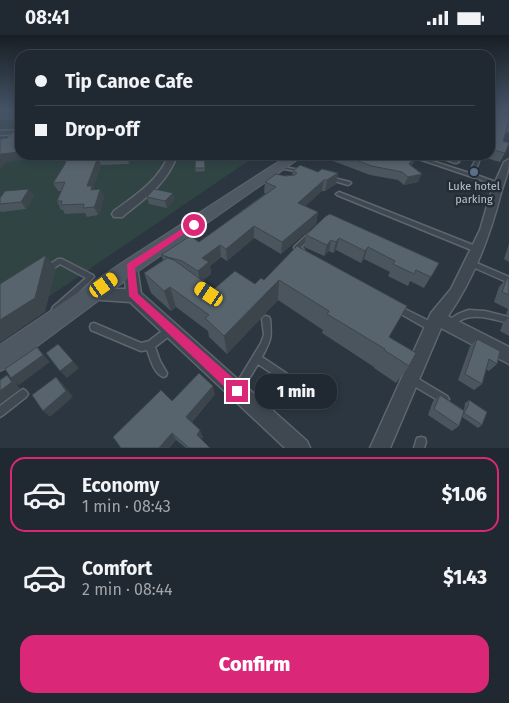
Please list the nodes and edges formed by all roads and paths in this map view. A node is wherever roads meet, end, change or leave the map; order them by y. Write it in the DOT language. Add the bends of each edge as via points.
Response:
graph roads {
  1 [pos="15,132"];
  2 [pos="0,133"];
  3 [pos="172,160"];
  4 [pos="292,160"];
  5 [pos="423,160"];
  6 [pos="451,160"];
  7 [pos="478,160"];
  8 [pos="457,162"];
  9 [pos="452,170"];
  10 [pos="308,173"];
  11 [pos="505,173"];
  12 [pos="272,175"];
  13 [pos="471,175"];
  14 [pos="324,176"];
  15 [pos="348,183"];
  16 [pos="339,194"];
  17 [pos="118,213"];
  18 [pos="316,229"];
  19 [pos="476,249"];
  20 [pos="311,256"];
  21 [pos="470,263"];
  22 [pos="130,267"];
  23 [pos="38,275"];
  24 [pos="509,281"];
  25 [pos="89,296"];
  26 [pos="134,296"];
  27 [pos="392,305"];
  28 [pos="266,319"];
  29 [pos="509,320"];
  30 [pos="440,324"];
  31 [pos="94,327"];
  32 [pos="171,329"];
  33 [pos="150,345"];
  34 [pos="509,356"];
  35 [pos="3,357"];
  36 [pos="256,358"];
  37 [pos="163,373"];
  38 [pos="411,379"];
  39 [pos="237,391"];
  40 [pos="304,391"];
  41 [pos="23,394"];
  42 [pos="450,403"];
  43 [pos="0,412"];
  44 [pos="300,448"];
  45 [pos="380,448"];
  1 -- 2 [label="street"];
  3 -- 17 [label="street" via="162,177"];
  4 -- 12 [label="street"];
  5 -- 9 [label="lane"];
  6 -- 8 [label="lane"];
  7 -- 13 [label="lane"];
  8 -- 9 [label="lane"];
  9 -- 13 [label="lane"];
  10 -- 12 [label="lane"];
  11 -- 13 [label="lane"];
  11 -- 19 [label="street" via="486,230"];
  12 -- 22 [label="street"];
  14 -- 15 [label="lane"];
  16 -- 19 [label="lane"];
  18 -- 20 [label="lane" via="297,248"];
  19 -- 21 [label="street"];
  21 -- 24 [label="lane"];
  21 -- 30 [label="street"];
  22 -- 25 [label="street"];
  22 -- 26 [label="street"];
  23 -- 35 [label="lane" via="60,261 90,277"];
  25 -- 26 [label="street"];
  25 -- 35 [label="street"];
  26 -- 32 [label="street"];
  27 -- 30 [label="lane"];
  28 -- 36 [label="lane" via="268,335"];
  29 -- 30 [label="lane" via="467,313"];
  30 -- 34 [label="street"];
  30 -- 38 [label="street"];
  31 -- 33 [label="lane" via="141,347"];
  32 -- 33 [label="lane"];
  32 -- 39 [label="street"];
  33 -- 37 [label="lane"];
  36 -- 39 [label="lane"];
  36 -- 40 [label="lane"];
  38 -- 42 [label="lane"];
  38 -- 45 [label="street"];
  39 -- 44 [label="street"];
  41 -- 43 [label="lane"];
}
